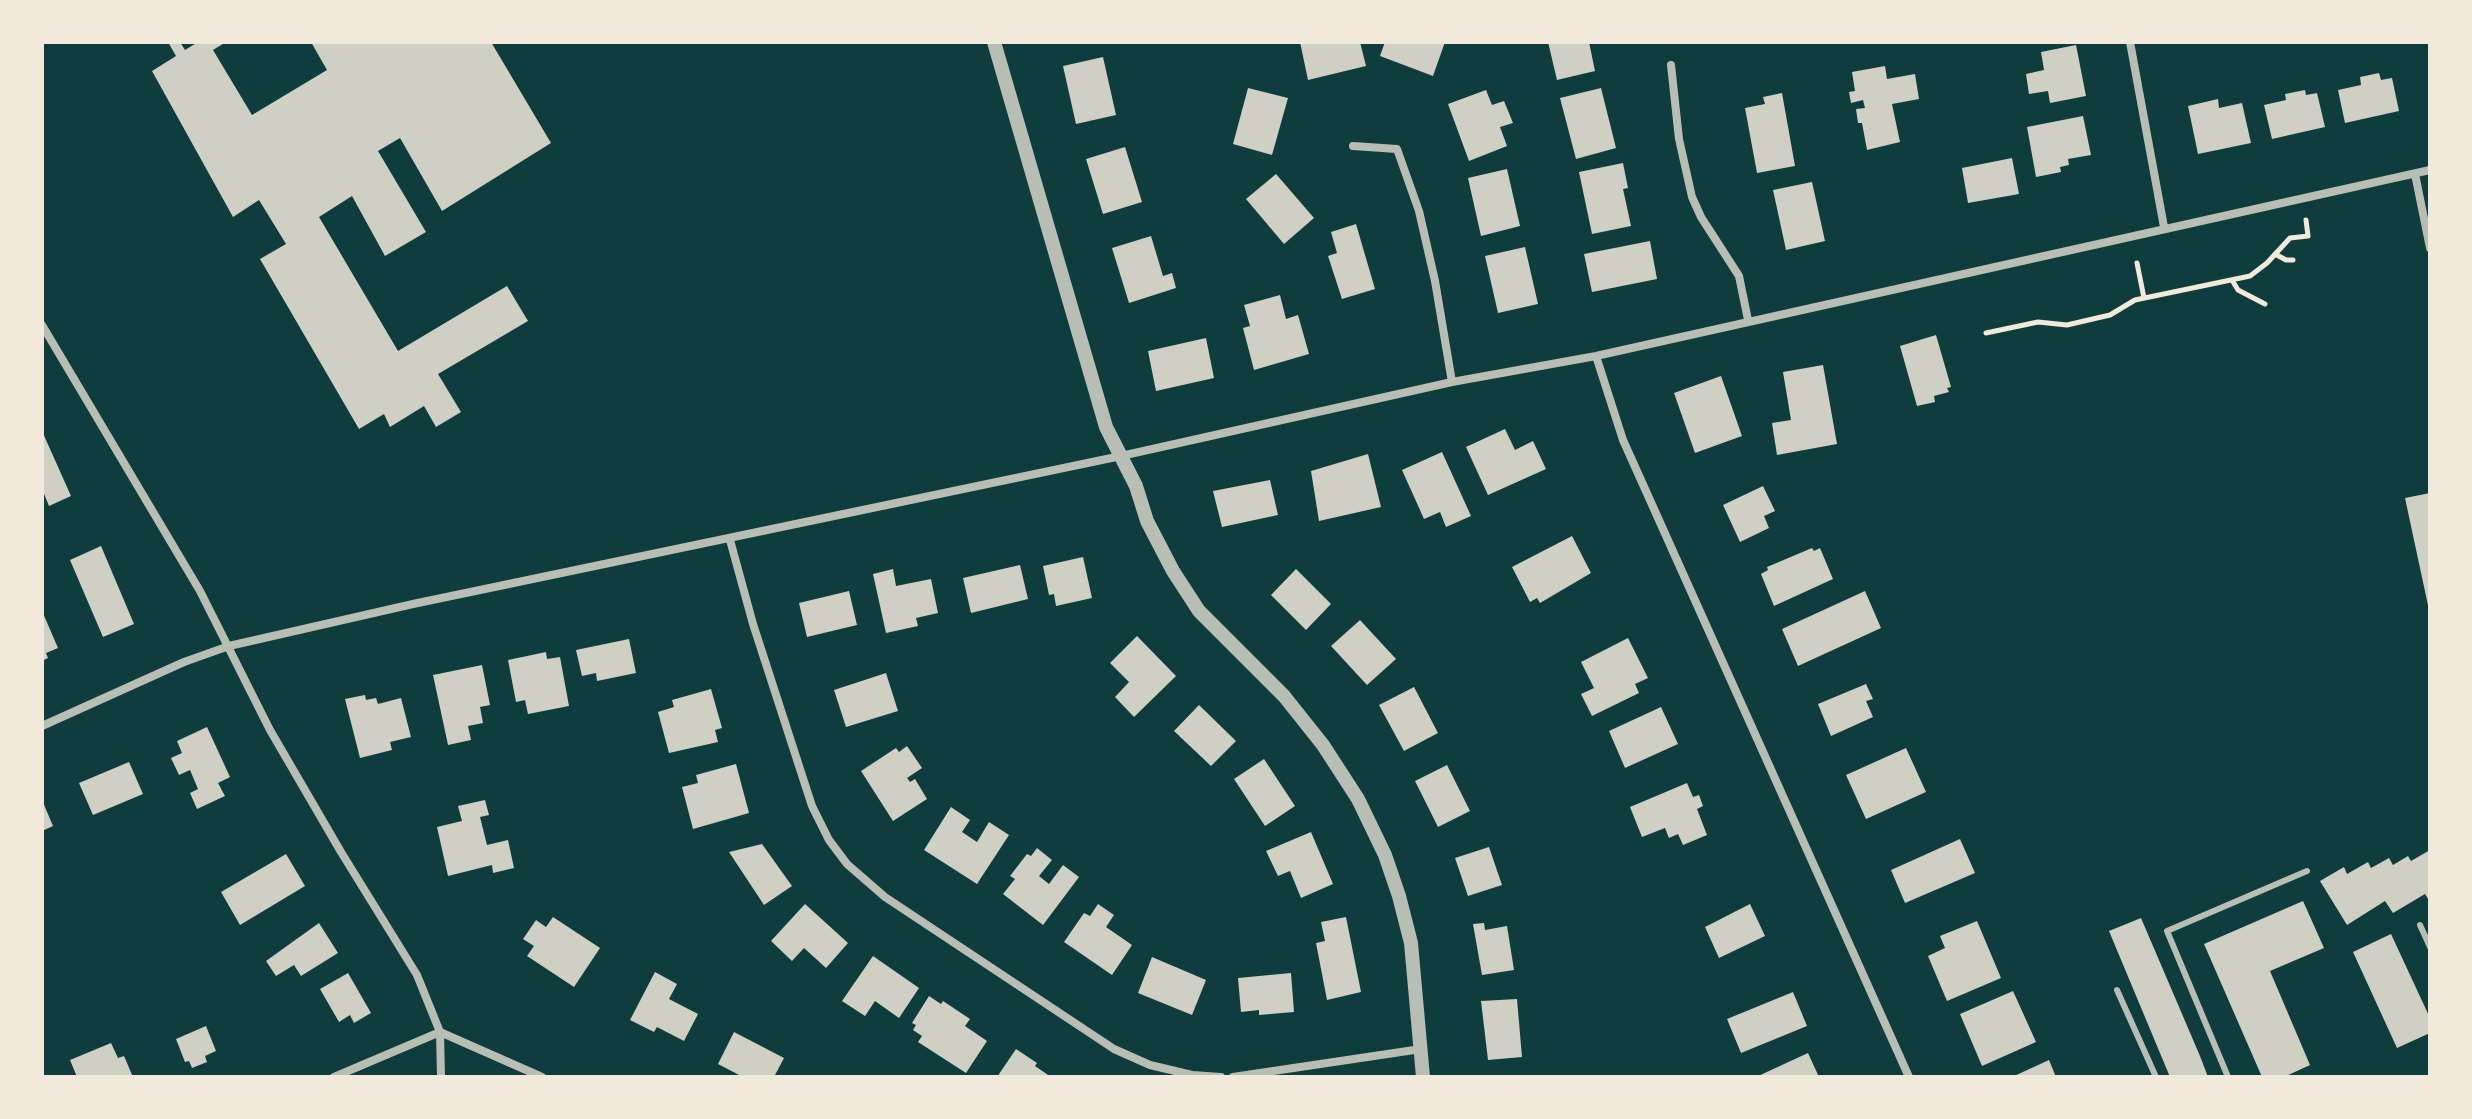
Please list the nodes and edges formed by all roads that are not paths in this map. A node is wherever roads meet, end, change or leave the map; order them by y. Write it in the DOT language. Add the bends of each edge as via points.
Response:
graph roads {
  1 [pos="994,42"];
  2 [pos="2130,42"];
  3 [pos="1671,65"];
  4 [pos="1353,146"];
  5 [pos="2430,170"];
  6 [pos="2415,174"];
  7 [pos="2164,227"];
  8 [pos="2430,248"];
  9 [pos="1748,320"];
  10 [pos="42,325"];
  11 [pos="46,341"];
  12 [pos="1596,356"];
  13 [pos="1452,382"];
  14 [pos="1121,456"];
  15 [pos="730,540"];
  16 [pos="229,646"];
  17 [pos="42,726"];
  18 [pos="2307,871"];
  19 [pos="2420,925"];
  20 [pos="2430,947"];
  21 [pos="2117,990"];
  22 [pos="440,1032"];
  23 [pos="1421,1049"];
  24 [pos="334,1077"];
  25 [pos="441,1077"];
  26 [pos="542,1077"];
  27 [pos="1221,1077"];
  28 [pos="1233,1077"];
  29 [pos="1423,1077"];
  30 [pos="1909,1077"];
  31 [pos="2156,1077"];
  32 [pos="2228,1077"];
  1 -- 14 [label="street" via="1106,427"];
  2 -- 7 [label="street"];
  3 -- 9 [label="street" via="1692,197 1739,276"];
  4 -- 13 [label="street" via="1397,149 1419,211"];
  5 -- 6 [label="street"];
  6 -- 7 [label="street"];
  6 -- 8 [label="street"];
  7 -- 9 [label="street"];
  9 -- 12 [label="street"];
  10 -- 11 [label="street"];
  11 -- 16 [label="street"];
  12 -- 13 [label="street"];
  12 -- 30 [label="street" via="1623,440"];
  13 -- 14 [label="street"];
  14 -- 15 [label="street"];
  14 -- 23 [label="street" via="1147,521 1183,588 1217,632 1296,709 1364,810 1389,865 1407,925"];
  15 -- 16 [label="street"];
  15 -- 27 [label="street" via="812,806 847,864 885,897 1114,1049 1150,1065"];
  16 -- 17 [label="street"];
  16 -- 22 [label="street" via="270,730 417,975"];
  18 -- 32 [label="lane" via="2167,931"];
  19 -- 20 [label="lane"];
  21 -- 31 [label="lane"];
  22 -- 24 [label="street"];
  22 -- 25 [label="street"];
  22 -- 26 [label="street"];
  23 -- 28 [label="street"];
  23 -- 29 [label="street"];
}
